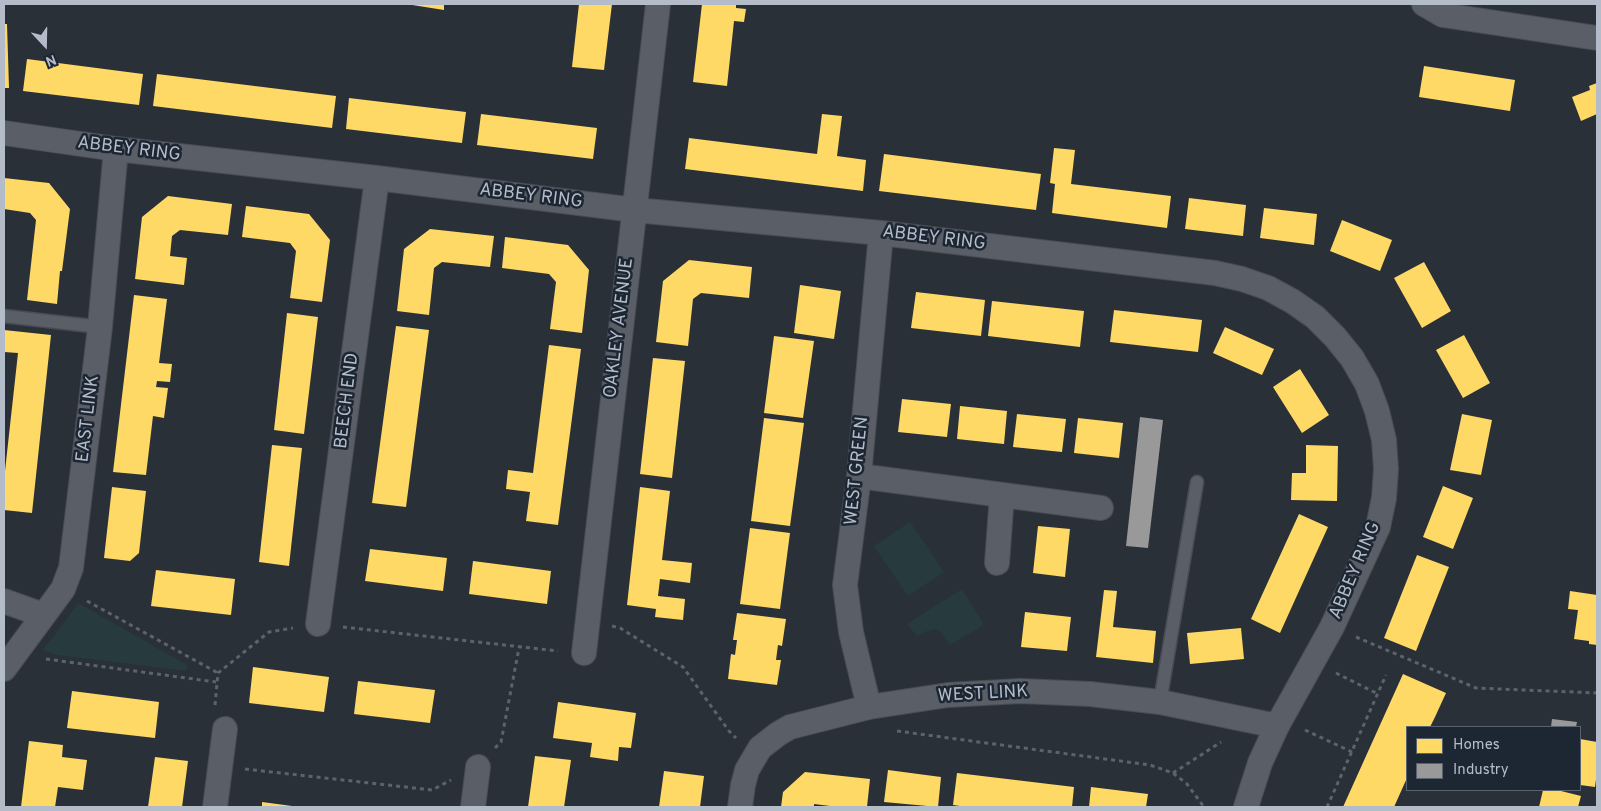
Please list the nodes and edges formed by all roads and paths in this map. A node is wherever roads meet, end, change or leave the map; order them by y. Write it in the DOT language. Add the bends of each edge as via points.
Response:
graph roads {
  1 [pos="658,4"];
  2 [pos="1424,4"];
  3 [pos="1597,38"];
  4 [pos="4,133"];
  5 [pos="116,149"];
  6 [pos="377,178"];
  7 [pos="635,210"];
  8 [pos="881,233"];
  9 [pos="4,316"];
  10 [pos="100,327"];
  11 [pos="859,476"];
  12 [pos="1197,482"];
  13 [pos="1002,495"];
  14 [pos="1100,508"];
  15 [pos="997,562"];
  16 [pos="63,588"];
  17 [pos="4,601"];
  18 [pos="43,615"];
  19 [pos="586,621"];
  20 [pos="318,624"];
  21 [pos="1332,627"];
  22 [pos="519,648"];
  23 [pos="584,653"];
  24 [pos="37,657"];
  25 [pos="1314,662"];
  26 [pos="4,668"];
  27 [pos="218,673"];
  28 [pos="1386,675"];
  29 [pos="216,682"];
  30 [pos="1597,693"];
  31 [pos="1378,694"];
  32 [pos="1160,702"];
  33 [pos="869,707"];
  34 [pos="1243,719"];
  35 [pos="1280,722"];
  36 [pos="225,729"];
  37 [pos="1352,752"];
  38 [pos="754,756"];
  39 [pos="220,766"];
  40 [pos="478,767"];
  41 [pos="1173,773"];
  42 [pos="216,807"];
  43 [pos="473,807"];
  44 [pos="740,807"];
  45 [pos="1204,807"];
  46 [pos="1246,807"];
  47 [pos="1327,807"];
  1 -- 7 [label="street, OAKLEY AVENUE"];
  2 -- 3 [label="street" via="1443,15"];
  4 -- 5 [label="street, ABBEY RING"];
  5 -- 6 [label="street, ABBEY RING"];
  5 -- 10 [label="street, EAST LINK"];
  6 -- 7 [label="street, ABBEY RING"];
  6 -- 20 [label="street, BEECH END"];
  7 -- 8 [label="street, ABBEY RING"];
  7 -- 19 [label="street, OAKLEY AVENUE"];
  8 -- 11 [label="street, WEST GREEN"];
  8 -- 21 [label="street, ABBEY RING" via="1215,273 1268,288 1315,317 1335,336 1367,384 1378,411 1386,469 1378,527"];
  9 -- 10 [label="lane"];
  10 -- 16 [label="street, EAST LINK" via="71,568"];
  11 -- 13 [label="street"];
  11 -- 33 [label="street, WEST GREEN" via="845,585 851,632"];
  12 -- 32 [label="lane"];
  13 -- 14 [label="street"];
  13 -- 15 [label="street"];
  16 -- 18 [label="street, EAST LINK"];
  16 -- 27 [label="path"];
  17 -- 18 [label="street"];
  18 -- 26 [label="street, EAST LINK"];
  19 -- 23 [label="street, OAKLEY AVENUE"];
  19 -- 38 [label="path" via="620,628 683,668 729,731"];
  20 -- 22 [label="path"];
  20 -- 27 [label="path" via="269,632"];
  21 -- 25 [label="street, ABBEY RING"];
  21 -- 30 [label="path" via="1476,688"];
  22 -- 23 [label="path"];
  22 -- 40 [label="path" via="501,742"];
  24 -- 29 [label="path"];
  25 -- 31 [label="path"];
  25 -- 35 [label="street, ABBEY RING"];
  27 -- 29 [label="path"];
  28 -- 31 [label="path"];
  29 -- 36 [label="path" via="214,719"];
  31 -- 37 [label="path"];
  32 -- 33 [label="street, WEST LINK" via="1020,691 948,695"];
  32 -- 34 [label="street, WEST LINK"];
  33 -- 38 [label="street, WEST LINK" via="790,727 766,742"];
  33 -- 41 [label="path" via="883,730 1150,765"];
  34 -- 35 [label="street, WEST LINK"];
  34 -- 41 [label="path" via="1232,736"];
  35 -- 37 [label="path"];
  35 -- 46 [label="street, ABBEY RING" via="1260,763"];
  36 -- 39 [label="street"];
  37 -- 47 [label="path"];
  38 -- 44 [label="street, WEST LINK" via="745,777"];
  39 -- 40 [label="path" via="432,790"];
  39 -- 42 [label="street"];
  40 -- 43 [label="street"];
  41 -- 45 [label="path" via="1187,784"];
}
